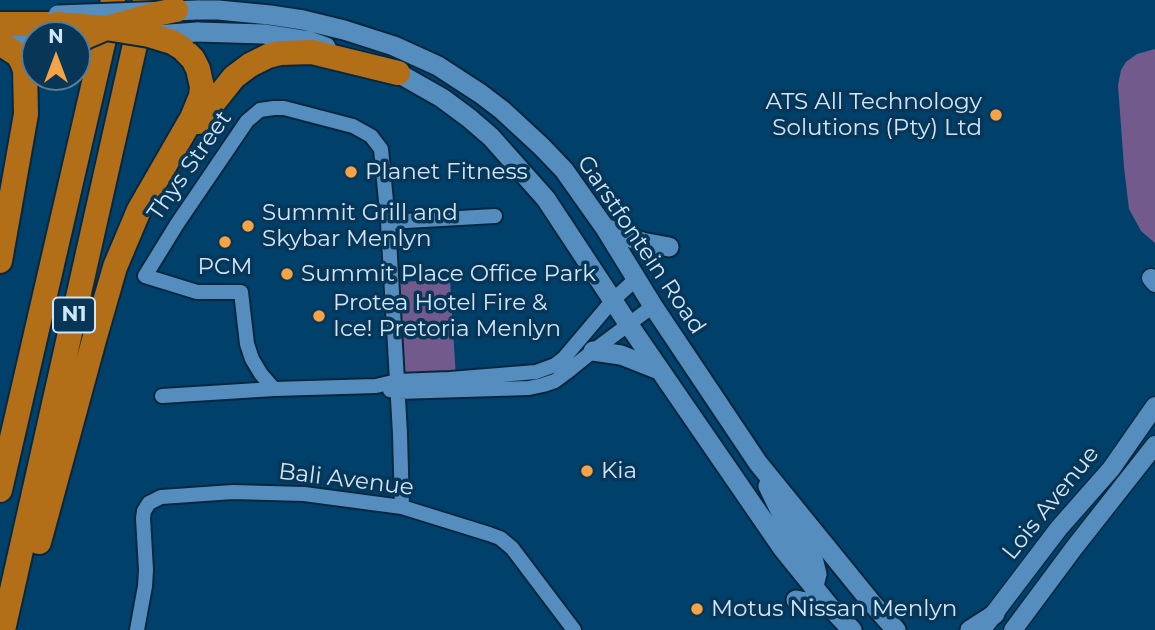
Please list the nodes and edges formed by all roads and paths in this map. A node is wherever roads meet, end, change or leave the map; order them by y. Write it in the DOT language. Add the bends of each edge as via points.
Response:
graph roads {
  1 [pos="113,0"];
  2 [pos="145,0"];
  3 [pos="187,10"];
  4 [pos="0,19"];
  5 [pos="21,22"];
  6 [pos="0,24"];
  7 [pos="21,26"];
  8 [pos="91,28"];
  9 [pos="91,28"];
  10 [pos="91,32"];
  11 [pos="189,40"];
  12 [pos="21,41"];
  13 [pos="0,43"];
  14 [pos="398,73"];
  15 [pos="37,91"];
  16 [pos="26,114"];
  17 [pos="157,179"];
  18 [pos="495,216"];
  19 [pos="388,222"];
  20 [pos="605,228"];
  21 [pos="668,247"];
  22 [pos="0,261"];
  23 [pos="636,279"];
  24 [pos="613,300"];
  25 [pos="653,306"];
  26 [pos="629,325"];
  27 [pos="593,351"];
  28 [pos="660,370"];
  29 [pos="397,386"];
  30 [pos="274,389"];
  31 [pos="162,396"];
  32 [pos="1155,406"];
  33 [pos="1155,445"];
  34 [pos="758,463"];
  35 [pos="0,490"];
  36 [pos="402,507"];
  37 [pos="814,586"];
  38 [pos="796,600"];
  39 [pos="871,602"];
  40 [pos="830,607"];
  41 [pos="995,614"];
  42 [pos="3,630"];
  43 [pos="16,630"];
  44 [pos="137,630"];
  45 [pos="574,630"];
  46 [pos="852,630"];
  47 [pos="896,630"];
  48 [pos="913,630"];
  49 [pos="970,630"];
  50 [pos="982,630"];
  51 [pos="1013,630"];
  1 -- 35 [label="highway, N1"];
  2 -- 42 [label="highway, N1"];
  3 -- 8 [label="highway, bridge"];
  3 -- 9 [label="main road, Garstfontein Road, bridge"];
  3 -- 20 [label="main road, Garstfontein Road" via="303,20 394,46 438,66 491,102 542,147"];
  4 -- 5 [label="main road, Garstfontein Road"];
  6 -- 7 [label="highway"];
  10 -- 11 [label="highway, bridge"];
  11 -- 14 [label="main road" via="264,34 309,41"];
  11 -- 17 [label="highway" via="201,96"];
  12 -- 13 [label="main road"];
  13 -- 16 [label="highway" via="18,55 25,70"];
  14 -- 17 [label="highway" via="312,52 268,56 234,77"];
  14 -- 24 [label="main road" via="442,98 492,137 546,199"];
  15 -- 16 [label="highway"];
  16 -- 22 [label="highway"];
  17 -- 43 [label="highway" via="115,267"];
  18 -- 19 [label="street"];
  19 -- 29 [label="street, Thys Street"];
  19 -- 30 [label="street, Thys Street" via="381,149 371,136 353,126 284,108 267,108 247,121 145,276 197,292 241,292 252,359"];
  20 -- 21 [label="main road" via="642,243"];
  20 -- 23 [label="main road, Garstfontein Road"];
  23 -- 24 [label="street"];
  23 -- 25 [label="main road, Garstfontein Road"];
  24 -- 26 [label="main road"];
  24 -- 29 [label="street" via="564,358 545,369"];
  25 -- 26 [label="street"];
  25 -- 34 [label="main road, Garstfontein Road"];
  26 -- 27 [label="street"];
  26 -- 28 [label="main road"];
  27 -- 28 [label="main road" via="625,356"];
  27 -- 29 [label="street" via="555,381 529,388"];
  28 -- 37 [label="main road" via="783,549"];
  29 -- 30 [label="street"];
  29 -- 36 [label="street, Thys Street"];
  30 -- 31 [label="street"];
  32 -- 41 [label="street, Lois Avenue" via="1111,469 1059,528"];
  33 -- 51 [label="street, Lois Avenue"];
  34 -- 37 [label="main road" via="779,511 814,562"];
  34 -- 39 [label="main road, Garstfontein Road"];
  36 -- 44 [label="street, Bali Avenue" via="280,493 161,497 144,511 146,570"];
  36 -- 45 [label="street, Bali Avenue" via="499,538 526,565"];
  37 -- 40 [label="main road"];
  38 -- 40 [label="main road"];
  39 -- 47 [label="main road, Garstfontein Road"];
  39 -- 48 [label="main road"];
  40 -- 46 [label="main road"];
  41 -- 49 [label="main road"];
  41 -- 50 [label="street, Lois Avenue"];
}
